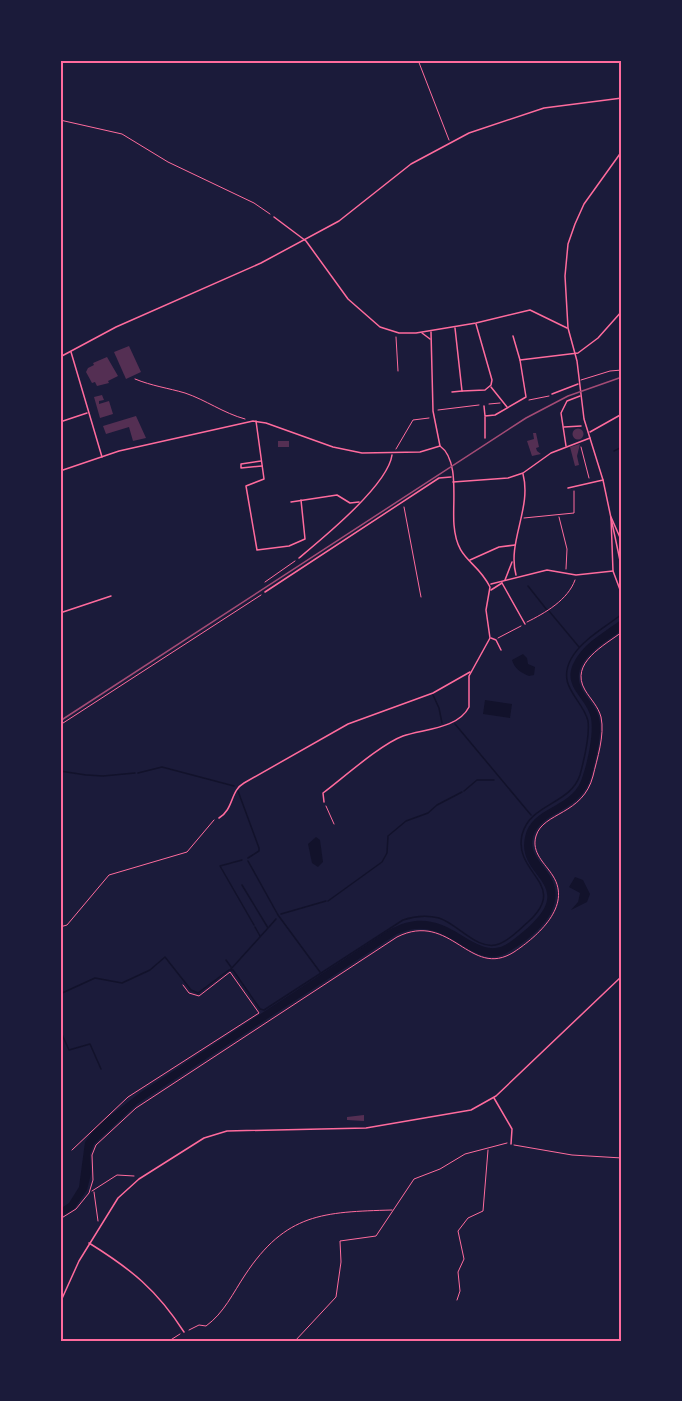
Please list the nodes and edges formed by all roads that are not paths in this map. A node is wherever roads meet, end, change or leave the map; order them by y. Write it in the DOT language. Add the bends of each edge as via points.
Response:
graph roads {
  1 [pos="622,98"];
  2 [pos="622,151"];
  3 [pos="274,217"];
  4 [pos="305,240"];
  5 [pos="622,311"];
  6 [pos="476,323"];
  7 [pos="454,327"];
  8 [pos="568,328"];
  9 [pos="431,331"];
  10 [pos="422,332"];
  11 [pos="513,336"];
  12 [pos="430,340"];
  13 [pos="70,351"];
  14 [pos="575,354"];
  15 [pos="60,357"];
  16 [pos="520,360"];
  17 [pos="622,370"];
  18 [pos="579,380"];
  19 [pos="579,384"];
  20 [pos="490,387"];
  21 [pos="462,391"];
  22 [pos="452,392"];
  23 [pos="552,394"];
  24 [pos="580,396"];
  25 [pos="484,406"];
  26 [pos="508,408"];
  27 [pos="88,413"];
  28 [pos="622,414"];
  29 [pos="485,416"];
  30 [pos="255,421"];
  31 [pos="60,422"];
  32 [pos="581,426"];
  33 [pos="563,427"];
  34 [pos="589,433"];
  35 [pos="485,438"];
  36 [pos="590,438"];
  37 [pos="440,446"];
  38 [pos="566,447"];
  39 [pos="394,454"];
  40 [pos="102,458"];
  41 [pos="261,461"];
  42 [pos="262,466"];
  43 [pos="60,471"];
  44 [pos="523,473"];
  45 [pos="452,477"];
  46 [pos="603,480"];
  47 [pos="452,482"];
  48 [pos="568,488"];
  49 [pos="301,500"];
  50 [pos="291,502"];
  51 [pos="359,502"];
  52 [pos="611,516"];
  53 [pos="622,542"];
  54 [pos="515,545"];
  55 [pos="299,558"];
  56 [pos="470,561"];
  57 [pos="512,561"];
  58 [pos="622,570"];
  59 [pos="613,571"];
  60 [pos="516,576"];
  61 [pos="506,579"];
  62 [pos="502,583"];
  63 [pos="489,584"];
  64 [pos="490,591"];
  65 [pos="265,592"];
  66 [pos="622,595"];
  67 [pos="111,596"];
  68 [pos="60,613"];
  69 [pos="525,624"];
  70 [pos="622,632"];
  71 [pos="490,638"];
  72 [pos="501,650"];
  73 [pos="471,672"];
  74 [pos="324,802"];
  75 [pos="219,818"];
  76 [pos="622,976"];
  77 [pos="494,1098"];
  78 [pos="510,1144"];
  79 [pos="60,1219"];
  80 [pos="89,1243"];
  81 [pos="60,1303"];
  82 [pos="184,1332"];
  1 -- 4 [label="street" via="544,108 487,125 411,164 353,212"];
  2 -- 8 [label="street" via="584,204 568,244"];
  3 -- 4 [label="street"];
  4 -- 10 [label="street" via="340,289 376,325 395,332"];
  4 -- 13 [label="street"];
  5 -- 14 [label="street" via="598,338"];
  6 -- 7 [label="street"];
  6 -- 8 [label="street" via="530,310"];
  6 -- 20 [label="street" via="492,380"];
  7 -- 9 [label="street"];
  7 -- 21 [label="street"];
  8 -- 14 [label="street"];
  9 -- 10 [label="street"];
  9 -- 12 [label="street"];
  10 -- 12 [label="street"];
  11 -- 16 [label="street"];
  12 -- 37 [label="street" via="433,411"];
  13 -- 15 [label="street"];
  13 -- 27 [label="street"];
  14 -- 16 [label="street"];
  14 -- 18 [label="street"];
  16 -- 26 [label="street" via="526,397"];
  17 -- 18 [label="lane"];
  18 -- 19 [label="street"];
  19 -- 23 [label="street"];
  19 -- 24 [label="street"];
  20 -- 21 [label="street"];
  20 -- 26 [label="street"];
  21 -- 22 [label="street"];
  24 -- 33 [label="street" via="564,405"];
  24 -- 34 [label="street"];
  25 -- 29 [label="street"];
  26 -- 29 [label="street" via="495,416"];
  27 -- 31 [label="street"];
  27 -- 40 [label="street"];
  28 -- 34 [label="street"];
  29 -- 35 [label="street"];
  30 -- 39 [label="street" via="346,451"];
  30 -- 40 [label="street"];
  30 -- 41 [label="street"];
  32 -- 33 [label="street"];
  33 -- 38 [label="street"];
  34 -- 36 [label="street"];
  36 -- 38 [label="street"];
  36 -- 46 [label="street"];
  37 -- 39 [label="street"];
  37 -- 45 [label="street" via="450,457"];
  38 -- 44 [label="street"];
  39 -- 51 [label="street"];
  40 -- 43 [label="street"];
  41 -- 42 [label="street"];
  41 -- 42 [label="street" via="241,464 241,468"];
  42 -- 49 [label="street" via="264,481 246,486 257,550 304,540"];
  44 -- 47 [label="street" via="497,480"];
  44 -- 54 [label="street" via="523,519"];
  45 -- 47 [label="street"];
  45 -- 65 [label="street" via="439,478"];
  46 -- 48 [label="street"];
  46 -- 52 [label="street"];
  47 -- 56 [label="street" via="459,551"];
  49 -- 50 [label="street"];
  49 -- 51 [label="street" via="337,495 350,503"];
  51 -- 55 [label="street"];
  52 -- 53 [label="street"];
  52 -- 58 [label="street"];
  52 -- 59 [label="street"];
  54 -- 56 [label="street" via="499,547"];
  54 -- 57 [label="street"];
  56 -- 63 [label="street"];
  57 -- 60 [label="street"];
  57 -- 61 [label="street"];
  59 -- 60 [label="street" via="576,575 547,570"];
  59 -- 66 [label="street"];
  60 -- 61 [label="street"];
  61 -- 62 [label="street"];
  61 -- 63 [label="street"];
  62 -- 64 [label="street"];
  62 -- 69 [label="street"];
  63 -- 64 [label="street"];
  64 -- 71 [label="street" via="486,605"];
  67 -- 68 [label="street"];
  70 -- 79 [label="lane" via="590,657 581,674 602,721 590,784 579,801 545,822 536,837 538,855 554,878 559,894 555,912 546,925 512,953 493,958 473,954 435,931 414,931 397,937 136,1108 96,1145 88,1193 76,1209"];
  71 -- 72 [label="street" via="496,640"];
  71 -- 73 [label="street"];
  73 -- 74 [label="street" via="469,707 460,719 398,738 323,794"];
  73 -- 75 [label="street" via="433,693 348,724 244,783 236,788 227,813"];
  76 -- 77 [label="street"];
  77 -- 78 [label="street" via="512,1129"];
  77 -- 80 [label="street" via="471,1110 366,1128 220,1132 139,1179 117,1198"];
  80 -- 81 [label="street"];
  80 -- 82 [label="street" via="140,1277 158,1294"];
}
